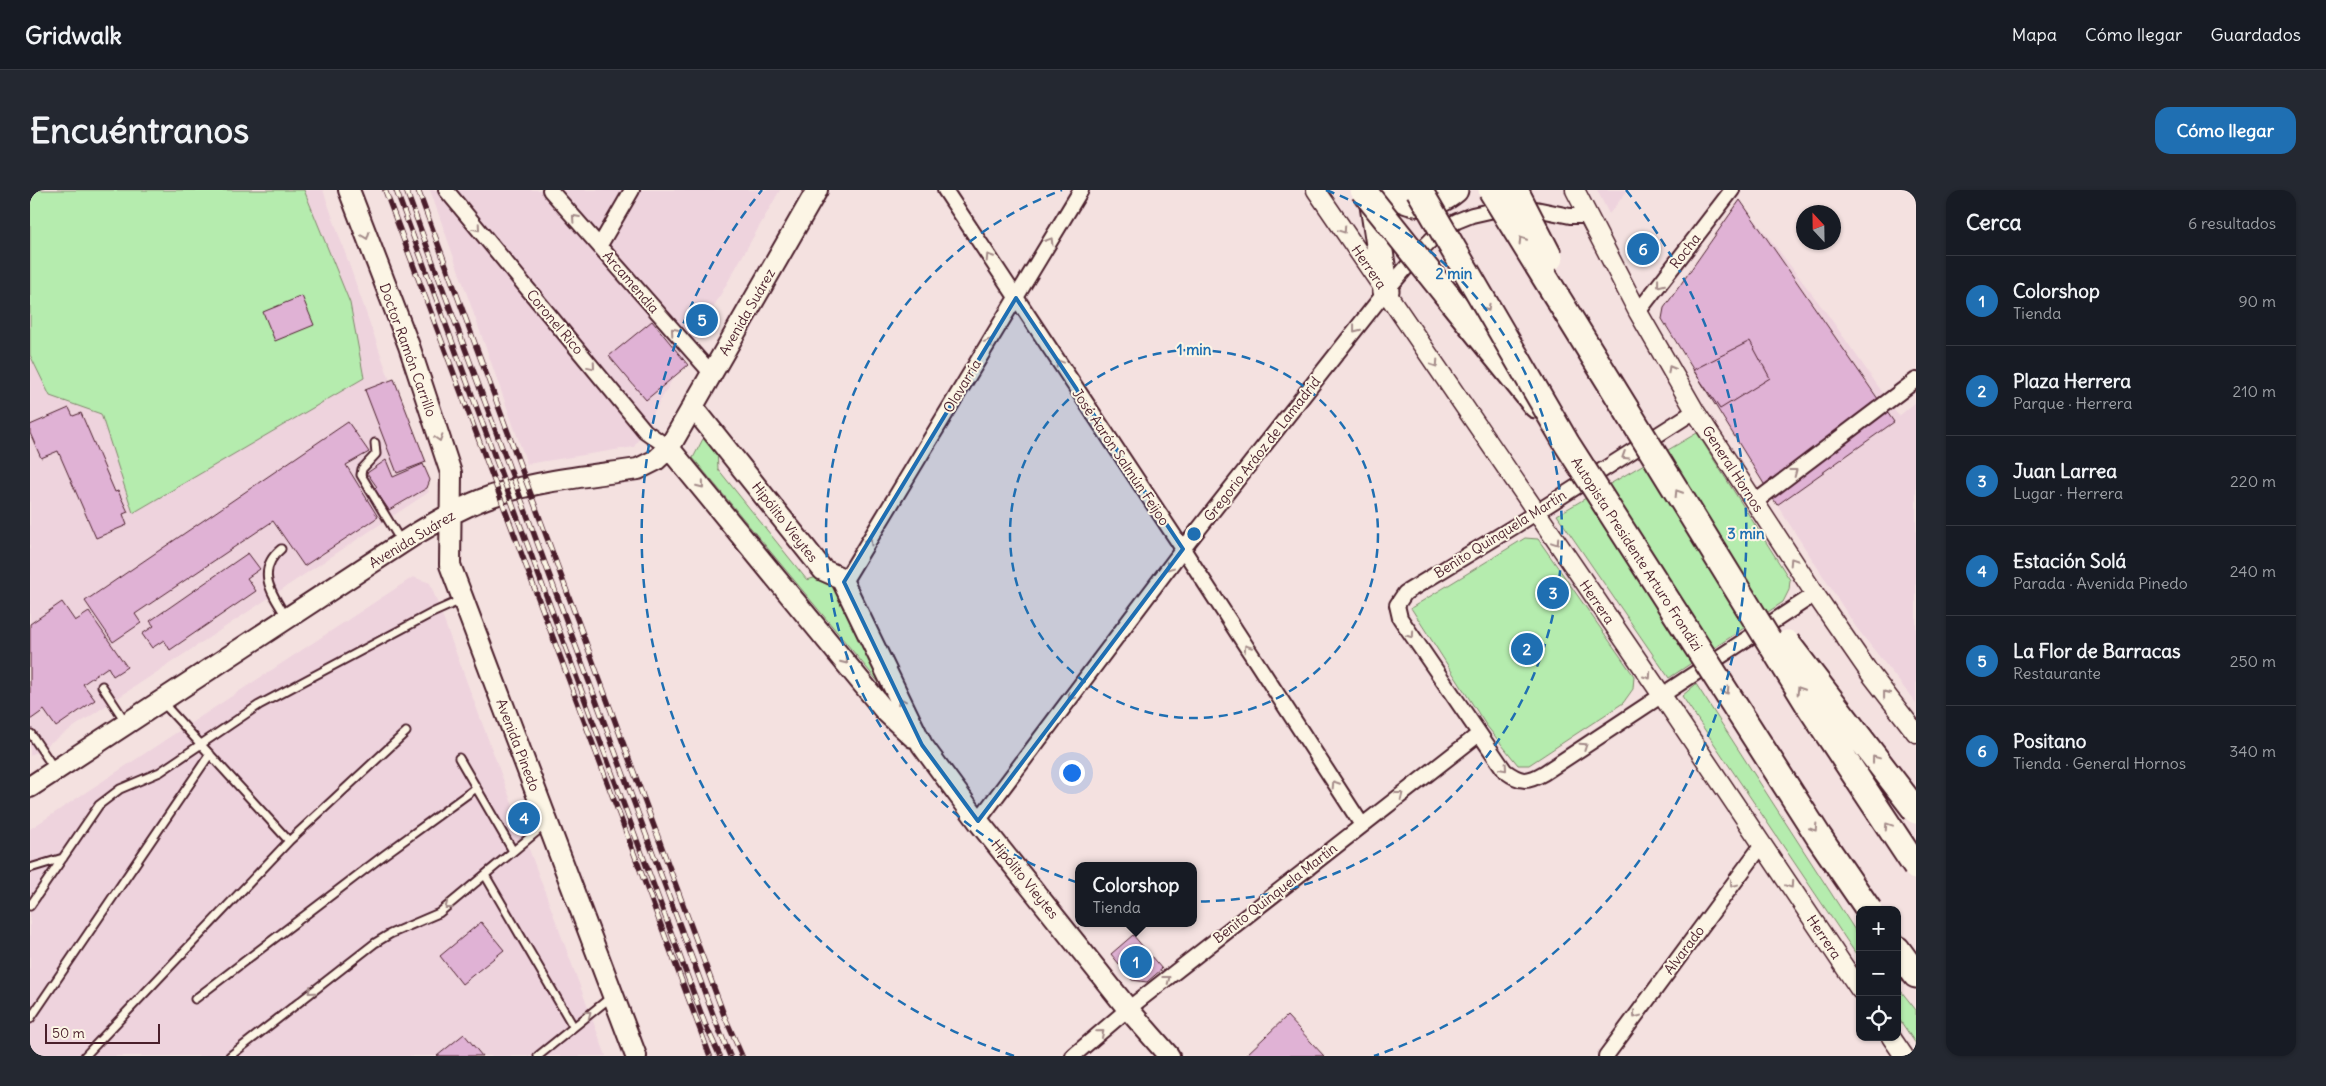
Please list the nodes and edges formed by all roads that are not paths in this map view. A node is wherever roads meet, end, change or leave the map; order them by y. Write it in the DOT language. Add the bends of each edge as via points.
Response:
graph roads {
  1 [pos="349,190"];
  2 [pos="446,190"];
  3 [pos="550,190"];
  4 [pos="632,190"];
  5 [pos="817,190"];
  6 [pos="945,190"];
  7 [pos="1081,190"];
  8 [pos="1316,190"];
  9 [pos="1362,190"];
  10 [pos="1371,190"];
  11 [pos="1389,190"];
  12 [pos="1419,190"];
  13 [pos="1455,190"];
  14 [pos="1491,190"];
  15 [pos="1515,190"];
  16 [pos="1524,190"];
  17 [pos="1574,190"];
  18 [pos="1732,190"];
  19 [pos="1472,215"];
  20 [pos="1588,216"];
  21 [pos="600,245"];
  22 [pos="1386,290"];
  23 [pos="1016,298"];
  24 [pos="1638,312"];
  25 [pos="1594,356"];
  26 [pos="712,374"];
  27 [pos="1916,380"];
  28 [pos="693,407"];
  29 [pos="1695,411"];
  30 [pos="375,443"];
  31 [pos="1567,444"];
  32 [pos="669,448"];
  33 [pos="1755,502"];
  34 [pos="1536,513"];
  35 [pos="450,514"];
  36 [pos="1704,534"];
  37 [pos="402,543"];
  38 [pos="281,549"];
  39 [pos="1183,549"];
  40 [pos="844,582"];
  41 [pos="1815,594"];
  42 [pos="462,599"];
  43 [pos="287,618"];
  44 [pos="102,686"];
  45 [pos="1661,694"];
  46 [pos="161,701"];
  47 [pos="127,724"];
  48 [pos="406,732"];
  49 [pos="1916,733"];
  50 [pos="31,734"];
  51 [pos="1480,734"];
  52 [pos="200,744"];
  53 [pos="922,745"];
  54 [pos="210,754"];
  55 [pos="459,758"];
  56 [pos="56,770"];
  57 [pos="30,787"];
  58 [pos="476,788"];
  59 [pos="1916,811"];
  60 [pos="978,821"];
  61 [pos="548,822"];
  62 [pos="1362,825"];
  63 [pos="289,841"];
  64 [pos="1762,845"];
  65 [pos="513,851"];
  66 [pos="63,858"];
  67 [pos="1916,867"];
  68 [pos="30,868"];
  69 [pos="485,874"];
  70 [pos="30,906"];
  71 [pos="1866,906"];
  72 [pos="1898,951"];
  73 [pos="1916,975"];
  74 [pos="1856,984"];
  75 [pos="613,996"];
  76 [pos="195,999"];
  77 [pos="1128,1009"];
  78 [pos="30,1019"];
  79 [pos="573,1026"];
  80 [pos="1894,1041"];
  81 [pos="85,1056"];
  82 [pos="230,1056"];
  83 [pos="538,1056"];
  84 [pos="636,1056"];
  85 [pos="1073,1056"];
  86 [pos="1169,1056"];
  87 [pos="1606,1056"];
  88 [pos="1904,1056"];
  1 -- 35 [label="main road, Doctor Ramón Carrillo, one-way" via="408,346 451,473"];
  2 -- 32 [label="street, Coronel Rico, one-way" via="645,431"];
  21 -- 3 [label="street, Arcamendia, one-way"];
  4 -- 21 [label="street"];
  5 -- 26 [label="main road, Avenida Suárez"];
  23 -- 6 [label="street, José Aarón Salmún Feijoo, one-way"];
  23 -- 7 [label="street, Olavarría, one-way"];
  8 -- 22 [label="street, Herrera, one-way"];
  9 -- 31 [label="highway, bridge"];
  10 -- 22 [label="highway"];
  11 -- 13 [label="highway" via="1417,205 1447,197"];
  12 -- 31 [label="highway, Autopista Presidente Arturo Frondizi, one-way, bridge"];
  25 -- 14 [label="highway, one-way, bridge"];
  15 -- 25 [label="highway, bridge" via="1577,308"];
  16 -- 19 [label="street, Gregorio Aráoz de Lamadrid"];
  17 -- 20 [label="street, General Hornos"];
  18 -- 24 [label="street, Rocha, one-way"];
  19 -- 20 [label="street, Gregorio Aráoz de Lamadrid" via="1516,205 1570,216"];
  19 -- 22 [label="street, Gregorio Aráoz de Lamadrid" via="1440,231"];
  20 -- 24 [label="street, General Hornos"];
  26 -- 21 [label="street, Arcamendia, one-way"];
  22 -- 34 [label="street, Herrera, one-way"];
  22 -- 39 [label="street, Gregorio Aráoz de Lamadrid, one-way"];
  39 -- 23 [label="street, José Aarón Salmún Feijoo, one-way"];
  40 -- 23 [label="street, Olavarría, one-way"];
  29 -- 24 [label="street, General Hornos, one-way"];
  36 -- 25 [label="highway, one-way, bridge"];
  26 -- 28 [label="main road, Avenida Suárez"];
  33 -- 27 [label="street, one-way"];
  28 -- 32 [label="main road, Avenida Suárez"];
  28 -- 40 [label="main road, Hipólito Vieytes" via="823,570"];
  29 -- 33 [label="street, General Hornos"];
  29 -- 34 [label="street, Benito Quinquela Martín, one-way"];
  30 -- 37 [label="lane" via="376,454 362,469 361,475"];
  31 -- 71 [label="highway, Autopista Presidente Arturo Frondizi, one-way, bridge"];
  32 -- 35 [label="main road, Avenida Suárez" via="651,464 638,469 530,485 491,496"];
  32 -- 53 [label="main road, Hipólito Vieytes, one-way" via="885,711"];
  41 -- 33 [label="street, General Hornos, one-way"];
  34 -- 45 [label="street, Herrera, one-way"];
  34 -- 51 [label="street, Benito Quinquela Martín, one-way" via="1405,593 1397,605 1400,618"];
  35 -- 37 [label="main road, Avenida Suárez"];
  35 -- 42 [label="main road, Avenida Pinedo" via="450,565"];
  59 -- 36 [label="highway, one-way, bridge"];
  67 -- 36 [label="highway, one-way, bridge" via="1813,712"];
  37 -- 43 [label="main road, Avenida Suárez"];
  38 -- 43 [label="lane" via="273,556 267,582"];
  39 -- 60 [label="street, Gregorio Aráoz de Lamadrid, one-way"];
  62 -- 39 [label="street, José Aarón Salmún Feijoo, one-way"];
  53 -- 40 [label="main road, Hipólito Vieytes, one-way"];
  41 -- 45 [label="street"];
  49 -- 41 [label="street, General Hornos, one-way"];
  42 -- 52 [label="lane" via="259,705"];
  42 -- 61 [label="main road, Avenida Pinedo"];
  43 -- 46 [label="main road, Avenida Suárez"];
  44 -- 47 [label="lane"];
  51 -- 45 [label="street, one-way" via="1505,771 1525,782 1544,773"];
  45 -- 64 [label="street, Herrera"];
  46 -- 47 [label="main road, Avenida Suárez"];
  46 -- 52 [label="lane"];
  47 -- 56 [label="main road, Avenida Suárez"];
  48 -- 63 [label="lane"];
  50 -- 56 [label="lane"];
  62 -- 51 [label="street, Benito Quinquela Martín, one-way"];
  52 -- 54 [label="lane"];
  52 -- 66 [label="lane" via="160,772 120,789 99,805"];
  53 -- 60 [label="main road, Hipólito Vieytes"];
  54 -- 63 [label="lane"];
  54 -- 78 [label="lane"];
  55 -- 58 [label="lane"];
  56 -- 57 [label="main road, Avenida Suárez"];
  58 -- 65 [label="lane"];
  58 -- 76 [label="lane"];
  60 -- 77 [label="main road, Hipólito Vieytes"];
  61 -- 65 [label="lane"];
  61 -- 75 [label="main road, Avenida Pinedo"];
  77 -- 62 [label="street, Benito Quinquela Martín, one-way"];
  63 -- 81 [label="lane"];
  64 -- 74 [label="street, Herrera, one-way"];
  64 -- 87 [label="street, Alvarado, one-way"];
  65 -- 69 [label="lane"];
  66 -- 68 [label="lane"];
  66 -- 70 [label="lane"];
  69 -- 79 [label="lane"];
  69 -- 82 [label="lane, one-way" via="439,914 390,934 358,955"];
  72 -- 73 [label="highway"];
  79 -- 75 [label="lane, one-way"];
  75 -- 84 [label="main road, Avenida Pinedo"];
  85 -- 77 [label="street, Benito Quinquela Martín, one-way"];
  77 -- 86 [label="main road, Hipólito Vieytes"];
  79 -- 83 [label="lane"];
  80 -- 88 [label="street"];
}
